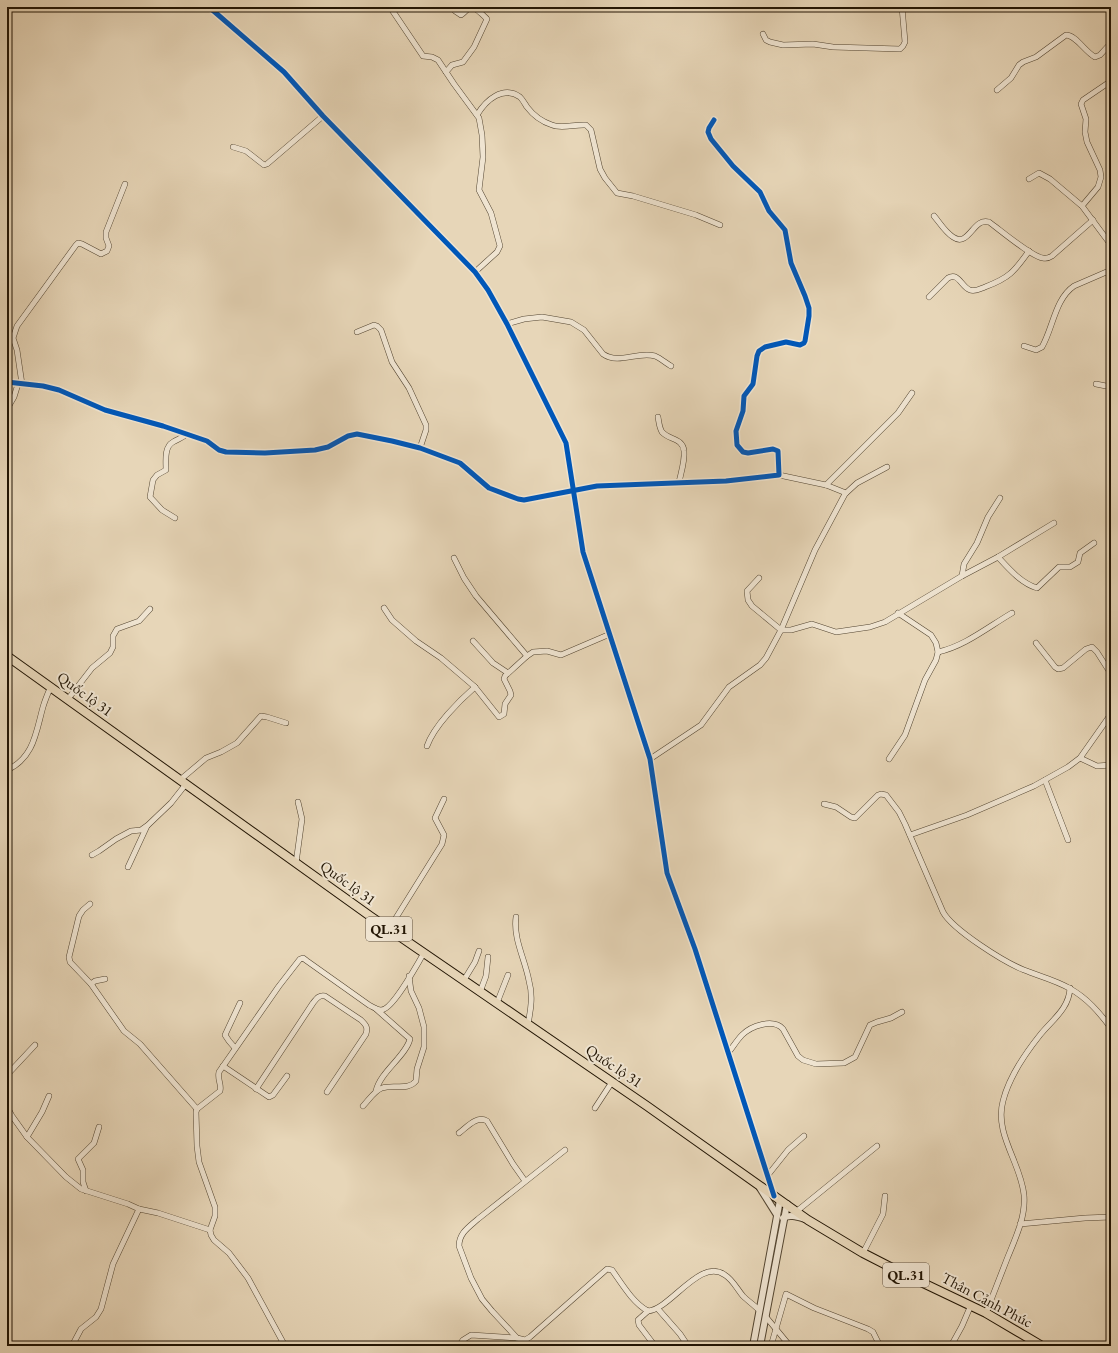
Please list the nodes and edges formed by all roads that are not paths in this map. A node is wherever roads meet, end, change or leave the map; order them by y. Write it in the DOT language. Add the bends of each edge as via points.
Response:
graph roads {
  1 [pos="209,7"];
  2 [pos="390,7"];
  3 [pos="455,7"];
  4 [pos="902,7"];
  5 [pos="763,34"];
  6 [pos="1111,42"];
  7 [pos="7,54"];
  8 [pos="7,60"];
  9 [pos="446,72"];
  10 [pos="1111,80"];
  11 [pos="997,90"];
  12 [pos="477,115"];
  13 [pos="323,116"];
  14 [pos="714,120"];
  15 [pos="233,147"];
  16 [pos="1029,179"];
  17 [pos="125,184"];
  18 [pos="1082,206"];
  19 [pos="934,216"];
  20 [pos="1094,220"];
  21 [pos="720,225"];
  22 [pos="1111,245"];
  23 [pos="1029,251"];
  24 [pos="1111,270"];
  25 [pos="474,272"];
  26 [pos="928,297"];
  27 [pos="507,324"];
  28 [pos="356,332"];
  29 [pos="1024,346"];
  30 [pos="671,366"];
  31 [pos="7,382"];
  32 [pos="20,384"];
  33 [pos="1096,384"];
  34 [pos="1111,387"];
  35 [pos="912,393"];
  36 [pos="7,409"];
  37 [pos="658,417"];
  38 [pos="186,434"];
  39 [pos="420,448"];
  40 [pos="886,467"];
  41 [pos="779,475"];
  42 [pos="679,482"];
  43 [pos="826,485"];
  44 [pos="572,490"];
  45 [pos="846,493"];
  46 [pos="1000,498"];
  47 [pos="175,518"];
  48 [pos="1054,523"];
  49 [pos="1094,543"];
  50 [pos="998,557"];
  51 [pos="454,558"];
  52 [pos="962,576"];
  53 [pos="759,578"];
  54 [pos="384,608"];
  55 [pos="150,609"];
  56 [pos="1012,612"];
  57 [pos="898,613"];
  58 [pos="781,630"];
  59 [pos="610,634"];
  60 [pos="473,641"];
  61 [pos="1036,643"];
  62 [pos="938,652"];
  63 [pos="7,656"];
  64 [pos="527,656"];
  65 [pos="508,673"];
  66 [pos="1111,674"];
  67 [pos="50,686"];
  68 [pos="475,687"];
  69 [pos="68,699"];
  70 [pos="1111,714"];
  71 [pos="286,723"];
  72 [pos="427,746"];
  73 [pos="1080,758"];
  74 [pos="650,759"];
  75 [pos="889,759"];
  76 [pos="1111,764"];
  77 [pos="7,770"];
  78 [pos="184,780"];
  79 [pos="1045,780"];
  80 [pos="444,799"];
  81 [pos="298,802"];
  82 [pos="824,804"];
  83 [pos="148,825"];
  84 [pos="910,834"];
  85 [pos="1068,840"];
  86 [pos="92,855"];
  87 [pos="296,863"];
  88 [pos="128,867"];
  89 [pos="90,904"];
  90 [pos="516,917"];
  91 [pos="389,929"];
  92 [pos="479,952"];
  93 [pos="424,953"];
  94 [pos="488,957"];
  95 [pos="508,975"];
  96 [pos="409,976"];
  97 [pos="105,979"];
  98 [pos="464,980"];
  99 [pos="91,984"];
  100 [pos="1070,988"];
  101 [pos="480,992"];
  102 [pos="240,1003"];
  103 [pos="497,1003"];
  104 [pos="375,1008"];
  105 [pos="902,1012"];
  106 [pos="528,1024"];
  107 [pos="1111,1028"];
  108 [pos="35,1045"];
  109 [pos="235,1048"];
  110 [pos="728,1053"];
  111 [pos="223,1066"];
  112 [pos="7,1075"];
  113 [pos="287,1076"];
  114 [pos="612,1082"];
  115 [pos="256,1089"];
  116 [pos="376,1091"];
  117 [pos="327,1092"];
  118 [pos="49,1096"];
  119 [pos="363,1106"];
  120 [pos="7,1107"];
  121 [pos="595,1108"];
  122 [pos="197,1110"];
  123 [pos="99,1127"];
  124 [pos="459,1133"];
  125 [pos="804,1136"];
  126 [pos="27,1137"];
  127 [pos="877,1146"];
  128 [pos="565,1150"];
  129 [pos="768,1175"];
  130 [pos="525,1181"];
  131 [pos="756,1182"];
  132 [pos="86,1191"];
  133 [pos="886,1196"];
  134 [pos="780,1200"];
  135 [pos="139,1209"];
  136 [pos="796,1211"];
  137 [pos="777,1214"];
  138 [pos="783,1218"];
  139 [pos="1111,1218"];
  140 [pos="808,1220"];
  141 [pos="1020,1224"];
  142 [pos="210,1230"];
  143 [pos="863,1253"];
  144 [pos="971,1306"];
  145 [pos="658,1309"];
  146 [pos="759,1310"];
  147 [pos="648,1311"];
  148 [pos="986,1313"];
  149 [pos="766,1317"];
  150 [pos="776,1329"];
  151 [pos="518,1338"];
  152 [pos="72,1346"];
  153 [pos="285,1346"];
  154 [pos="459,1346"];
  155 [pos="655,1346"];
  156 [pos="688,1346"];
  157 [pos="753,1346"];
  158 [pos="760,1346"];
  159 [pos="771,1346"];
  160 [pos="790,1346"];
  161 [pos="880,1346"];
  162 [pos="951,1346"];
  163 [pos="1042,1346"];
  1 -- 13 [label="street" via="284,72"];
  2 -- 9 [label="street" via="423,56 435,58"];
  3 -- 9 [label="street" via="455,11 461,15 473,8 487,19 474,47 462,62"];
  4 -- 5 [label="street" via="906,42 900,49 813,44 783,45 766,40"];
  6 -- 11 [label="street" via="1095,57 1072,36 1066,35 1036,57 1019,65 1011,78"];
  7 -- 8 [label="street"];
  9 -- 12 [label="street"];
  10 -- 18 [label="street" via="1081,104 1086,119 1086,142 1101,177 1098,186"];
  12 -- 21 [label="street" via="482,106 490,100 507,93 520,98 532,112 553,126 586,125 591,130 600,169 617,193 634,196"];
  12 -- 25 [label="street" via="482,135 483,157 479,190 491,213 500,246"];
  13 -- 15 [label="street" via="267,164 264,165 246,151"];
  13 -- 25 [label="street"];
  14 -- 41 [label="street" via="708,132 711,139 733,166 760,192 769,211 785,230 792,263 809,308 804,343 784,343 765,348 758,354 753,384 744,396 743,411 736,435 737,445 743,452 776,449"];
  16 -- 18 [label="street" via="1037,174 1043,174"];
  17 -- 32 [label="street" via="106,232 109,246 107,251 102,254 78,243 17,326 13,338 17,350"];
  18 -- 20 [label="street"];
  19 -- 23 [label="street" via="944,229 956,238 962,239 979,222 986,221"];
  20 -- 22 [label="street"];
  20 -- 23 [label="street" via="1050,257 1043,258"];
  23 -- 26 [label="street" via="1012,273 999,281 972,291 952,276"];
  24 -- 29 [label="street" via="1070,289 1060,304 1042,347 1036,350"];
  25 -- 27 [label="street" via="488,290"];
  27 -- 30 [label="street" via="524,319 542,318 571,322 584,330 607,357 615,359 654,356"];
  27 -- 44 [label="street" via="564,440"];
  28 -- 39 [label="street" via="374,325 380,328 392,362 409,388 426,425"];
  31 -- 32 [label="street"];
  32 -- 36 [label="street"];
  32 -- 38 [label="street" via="59,390 105,410"];
  33 -- 34 [label="street"];
  35 -- 43 [label="street" via="898,413"];
  37 -- 42 [label="street" via="664,433 678,440 684,449"];
  38 -- 39 [label="street" via="207,440 219,450 230,453 315,450 357,434"];
  38 -- 47 [label="street" via="169,446 166,470 153,480 150,496 162,510"];
  39 -- 44 [label="street" via="460,463 489,488 518,499 531,499"];
  40 -- 45 [label="street" via="857,483"];
  41 -- 42 [label="street" via="726,481"];
  41 -- 43 [label="street"];
  42 -- 44 [label="street" via="597,486"];
  43 -- 45 [label="street"];
  44 -- 59 [label="street" via="583,552"];
  45 -- 58 [label="street" via="816,550"];
  46 -- 52 [label="street" via="964,564"];
  48 -- 50 [label="street"];
  49 -- 50 [label="street" via="1080,553 1078,562 1070,567 1059,568 1037,588 1009,570"];
  50 -- 52 [label="street"];
  51 -- 64 [label="street" via="476,596"];
  52 -- 57 [label="street"];
  53 -- 58 [label="street" via="747,591 748,600 759,613"];
  54 -- 68 [label="street" via="392,620 416,642"];
  55 -- 69 [label="street" via="139,621 117,629 110,653 92,668"];
  56 -- 62 [label="street" via="958,646"];
  57 -- 58 [label="street" via="875,626 843,631 831,631 812,624"];
  57 -- 62 [label="street" via="931,635"];
  58 -- 74 [label="street" via="766,658 729,687 701,725"];
  59 -- 64 [label="street" via="561,655 547,651 533,652"];
  59 -- 74 [label="street"];
  60 -- 65 [label="street" via="493,663"];
  61 -- 66 [label="street" via="1058,670 1088,648 1094,648"];
  62 -- 75 [label="street" via="905,735"];
  63 -- 67 [label="highway, Quốc lộ 31 / QL.31"];
  64 -- 65 [label="street"];
  65 -- 68 [label="street" via="504,679 511,695 501,717"];
  67 -- 69 [label="highway, Quốc lộ 31 / QL.31"];
  67 -- 77 [label="street" via="30,749 20,762"];
  68 -- 72 [label="street" via="444,720"];
  69 -- 78 [label="highway, Quốc lộ 31 / QL.31"];
  70 -- 73 [label="street"];
  71 -- 78 [label="street" via="261,716 237,743 206,758"];
  73 -- 76 [label="street" via="1097,766"];
  73 -- 79 [label="street"];
  74 -- 110 [label="street" via="667,873 695,949"];
  78 -- 83 [label="street" via="171,803"];
  78 -- 87 [label="highway, Quốc lộ 31 / QL.31"];
  79 -- 84 [label="street" via="967,815"];
  79 -- 85 [label="street"];
  80 -- 91 [label="street" via="436,818 444,836 442,844"];
  81 -- 87 [label="street" via="302,819"];
  82 -- 84 [label="street" via="836,807 855,818 878,795 884,794 899,812"];
  83 -- 86 [label="street" via="116,839"];
  83 -- 88 [label="street"];
  84 -- 100 [label="street" via="943,912 951,922 1008,963"];
  87 -- 91 [label="highway, Quốc lộ 31 / QL.31"];
  89 -- 99 [label="street" via="79,916 69,957 70,962"];
  90 -- 106 [label="street" via="516,934 531,990"];
  91 -- 93 [label="highway, Quốc lộ 31 / QL.31"];
  92 -- 98 [label="street"];
  93 -- 96 [label="street"];
  93 -- 98 [label="highway, Quốc lộ 31 / QL.31"];
  94 -- 101 [label="street" via="486,976"];
  95 -- 103 [label="street"];
  96 -- 104 [label="street" via="393,1002 381,1010"];
  96 -- 116 [label="street" via="411,992 424,1027 424,1047 416,1081 410,1086"];
  97 -- 99 [label="street"];
  98 -- 101 [label="highway, Quốc lộ 31 / QL.31"];
  99 -- 122 [label="street" via="124,1031 140,1044"];
  100 -- 107 [label="street" via="1092,1005"];
  100 -- 141 [label="street" via="1068,1003 1023,1057 1002,1102 1003,1130 1024,1193"];
  101 -- 103 [label="highway, Quốc lộ 31 / QL.31"];
  102 -- 109 [label="street" via="225,1035"];
  103 -- 106 [label="highway, Quốc lộ 31 / QL.31"];
  104 -- 109 [label="street" via="303,958"];
  104 -- 116 [label="street" via="410,1039 382,1078"];
  105 -- 110 [label="street" via="870,1026 855,1057 844,1063 816,1064 803,1060 780,1026 774,1024 753,1028 741,1035"];
  106 -- 114 [label="highway, Quốc lộ 31 / QL.31"];
  108 -- 112 [label="street"];
  109 -- 111 [label="street"];
  110 -- 129 [label="street"];
  111 -- 115 [label="street"];
  111 -- 122 [label="street" via="218,1076 220,1091"];
  113 -- 115 [label="street" via="269,1097"];
  114 -- 121 [label="street"];
  114 -- 131 [label="highway, Quốc lộ 31 / QL.31"];
  115 -- 117 [label="street" via="313,1002 322,995 361,1020 368,1029"];
  116 -- 119 [label="street"];
  118 -- 126 [label="street"];
  120 -- 126 [label="street"];
  122 -- 142 [label="street" via="199,1162 215,1208"];
  123 -- 132 [label="street" via="94,1143 78,1159 83,1170"];
  124 -- 130 [label="street" via="479,1119 487,1121"];
  125 -- 129 [label="street" via="788,1150"];
  126 -- 132 [label="street" via="74,1185"];
  127 -- 136 [label="street"];
  128 -- 130 [label="street"];
  129 -- 134 [label="street"];
  130 -- 151 [label="street" via="464,1231 459,1241 471,1278 482,1299"];
  131 -- 134 [label="highway, Quốc lộ 31 / QL.31"];
  131 -- 137 [label="street"];
  132 -- 135 [label="street"];
  133 -- 143 [label="street" via="883,1214"];
  134 -- 136 [label="highway, Thân Cảnh Phúc / QL.31"];
  134 -- 137 [label="street"];
  134 -- 138 [label="street"];
  135 -- 142 [label="street"];
  135 -- 152 [label="street" via="112,1264 99,1313 81,1329"];
  136 -- 140 [label="highway, Thân Cảnh Phúc / QL.31"];
  137 -- 146 [label="street"];
  138 -- 140 [label="street" via="792,1216"];
  138 -- 149 [label="street"];
  139 -- 141 [label="street"];
  140 -- 143 [label="highway, Thân Cảnh Phúc / QL.31"];
  141 -- 148 [label="street"];
  142 -- 153 [label="street" via="214,1240 229,1253 248,1278"];
  143 -- 144 [label="highway, Thân Cảnh Phúc / QL.31"];
  144 -- 148 [label="highway, Thân Cảnh Phúc / QL.31"];
  144 -- 162 [label="street"];
  145 -- 146 [label="street" via="689,1283 715,1271 726,1275"];
  145 -- 147 [label="street"];
  145 -- 156 [label="street"];
  146 -- 157 [label="street"];
  147 -- 151 [label="street" via="632,1296 612,1270 607,1269 530,1337 525,1340"];
  147 -- 155 [label="street" via="638,1320"];
  148 -- 163 [label="highway, Thân Cảnh Phúc / QL.31"];
  149 -- 150 [label="street"];
  149 -- 158 [label="street"];
  150 -- 159 [label="street"];
  150 -- 160 [label="street"];
  150 -- 161 [label="street" via="786,1294 868,1329 873,1332"];
  151 -- 154 [label="street" via="471,1335"];
}
